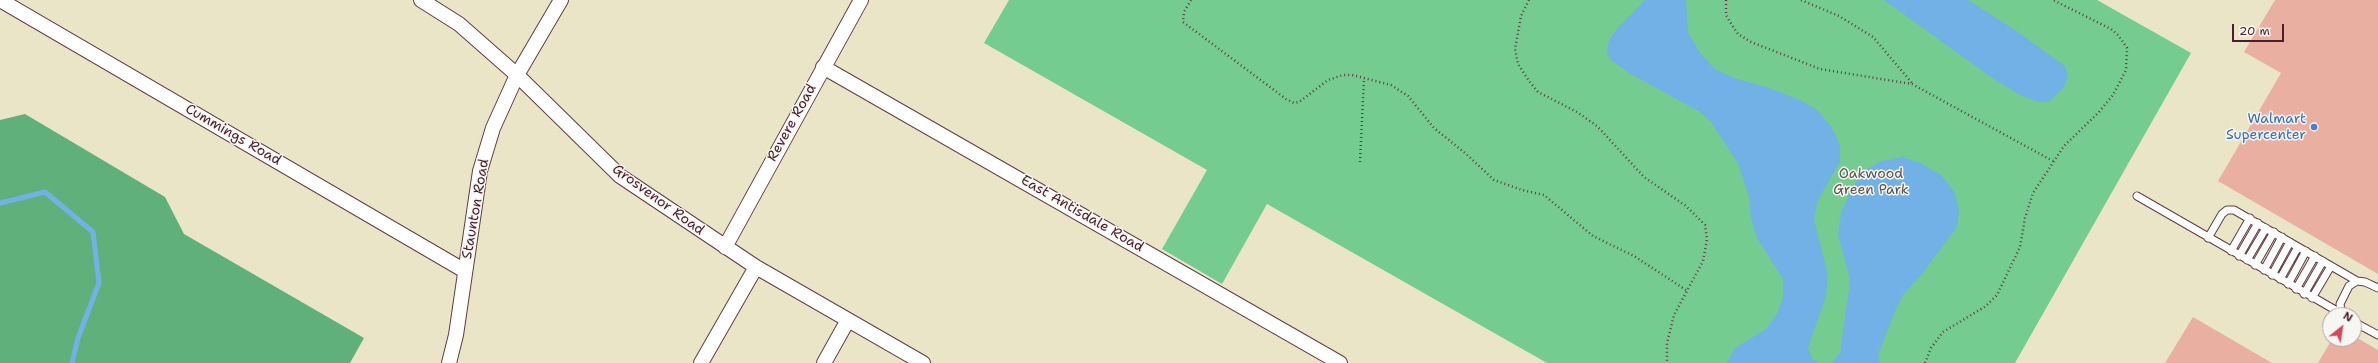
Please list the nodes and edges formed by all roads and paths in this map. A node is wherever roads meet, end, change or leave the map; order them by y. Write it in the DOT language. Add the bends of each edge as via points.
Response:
graph roads {
  1 [pos="0,0"];
  2 [pos="421,0"];
  3 [pos="561,0"];
  4 [pos="861,0"];
  5 [pos="1191,0"];
  6 [pos="1528,0"];
  7 [pos="1726,0"];
  8 [pos="1801,0"];
  9 [pos="2053,0"];
  10 [pos="823,67"];
  11 [pos="518,75"];
  12 [pos="1364,78"];
  13 [pos="1912,84"];
  14 [pos="2053,161"];
  15 [pos="1360,162"];
  16 [pos="2137,196"];
  17 [pos="2250,218"];
  18 [pos="2258,223"];
  19 [pos="2266,228"];
  20 [pos="2274,232"];
  21 [pos="2282,237"];
  22 [pos="2208,238"];
  23 [pos="2290,242"];
  24 [pos="725,247"];
  25 [pos="2298,247"];
  26 [pos="2231,251"];
  27 [pos="2306,251"];
  28 [pos="2239,256"];
  29 [pos="2314,256"];
  30 [pos="2247,260"];
  31 [pos="2323,261"];
  32 [pos="2255,265"];
  33 [pos="2331,266"];
  34 [pos="756,267"];
  35 [pos="2264,270"];
  36 [pos="465,271"];
  37 [pos="2272,274"];
  38 [pos="2280,279"];
  39 [pos="2357,281"];
  40 [pos="2288,284"];
  41 [pos="2378,288"];
  42 [pos="2296,289"];
  43 [pos="1686,290"];
  44 [pos="2304,294"];
  45 [pos="2312,298"];
  46 [pos="2329,307"];
  47 [pos="2341,307"];
  48 [pos="848,320"];
  49 [pos="2362,326"];
  50 [pos="2378,335"];
  51 [pos="449,363"];
  52 [pos="701,363"];
  53 [pos="824,363"];
  54 [pos="923,363"];
  55 [pos="1340,363"];
  56 [pos="1667,363"];
  57 [pos="1925,363"];
  1 -- 36 [label="street, Cummings Road"];
  2 -- 11 [label="street, Grosvenor Road" via="460,24"];
  3 -- 11 [label="street, Staunton Road"];
  4 -- 10 [label="street, Revere Road"];
  5 -- 12 [label="path" via="1184,12 1183,22 1290,101 1299,102 1335,77 1352,75"];
  6 -- 43 [label="path" via="1521,16 1515,49 1518,64 1529,81 1538,92 1577,112 1597,126 1644,177 1690,210 1705,225 1707,240 1704,261"];
  7 -- 13 [label="path" via="1726,15 1738,34 1751,42 1820,69"];
  8 -- 13 [label="path" via="1839,16 1873,37"];
  9 -- 14 [label="path" via="2111,29 2123,40 2128,58 2122,81 2112,95"];
  10 -- 24 [label="street, Revere Road"];
  10 -- 55 [label="street, East Antisdale Road"];
  11 -- 24 [label="street, Grosvenor Road" via="620,176"];
  11 -- 36 [label="street, Staunton Road" via="493,128 480,171"];
  12 -- 15 [label="path"];
  12 -- 43 [label="path" via="1391,85 1408,96 1434,128 1494,180 1544,195 1593,236 1634,256"];
  13 -- 14 [label="path"];
  14 -- 57 [label="path" via="2033,193 2020,247 1998,294 1986,306 1943,332 1931,348"];
  16 -- 22 [label="lane"];
  17 -- 18 [label="lane"];
  17 -- 22 [label="lane" via="2234,210 2227,210"];
  17 -- 26 [label="lane"];
  18 -- 19 [label="lane"];
  18 -- 28 [label="lane"];
  19 -- 20 [label="lane"];
  19 -- 30 [label="lane"];
  20 -- 21 [label="lane"];
  20 -- 32 [label="lane"];
  21 -- 23 [label="lane"];
  21 -- 35 [label="lane"];
  22 -- 26 [label="lane"];
  23 -- 25 [label="lane"];
  23 -- 37 [label="lane"];
  24 -- 34 [label="street, Grosvenor Road"];
  25 -- 27 [label="lane"];
  25 -- 38 [label="lane"];
  26 -- 28 [label="lane"];
  27 -- 29 [label="lane"];
  27 -- 40 [label="lane"];
  28 -- 30 [label="lane"];
  29 -- 31 [label="lane"];
  29 -- 42 [label="lane"];
  30 -- 32 [label="lane"];
  31 -- 33 [label="lane"];
  31 -- 44 [label="lane"];
  32 -- 35 [label="lane"];
  33 -- 39 [label="lane"];
  33 -- 45 [label="lane"];
  34 -- 48 [label="street, Grosvenor Road"];
  34 -- 52 [label="street"];
  35 -- 37 [label="lane"];
  36 -- 51 [label="street, Staunton Road" via="456,335"];
  37 -- 38 [label="lane"];
  38 -- 40 [label="lane"];
  39 -- 41 [label="lane"];
  39 -- 47 [label="lane" via="2349,286 2342,298"];
  40 -- 42 [label="lane"];
  42 -- 44 [label="lane"];
  43 -- 56 [label="path" via="1670,327"];
  44 -- 45 [label="lane"];
  45 -- 46 [label="lane"];
  48 -- 53 [label="street"];
  48 -- 54 [label="street, Grosvenor Road"];
  49 -- 50 [label="lane"];
}
